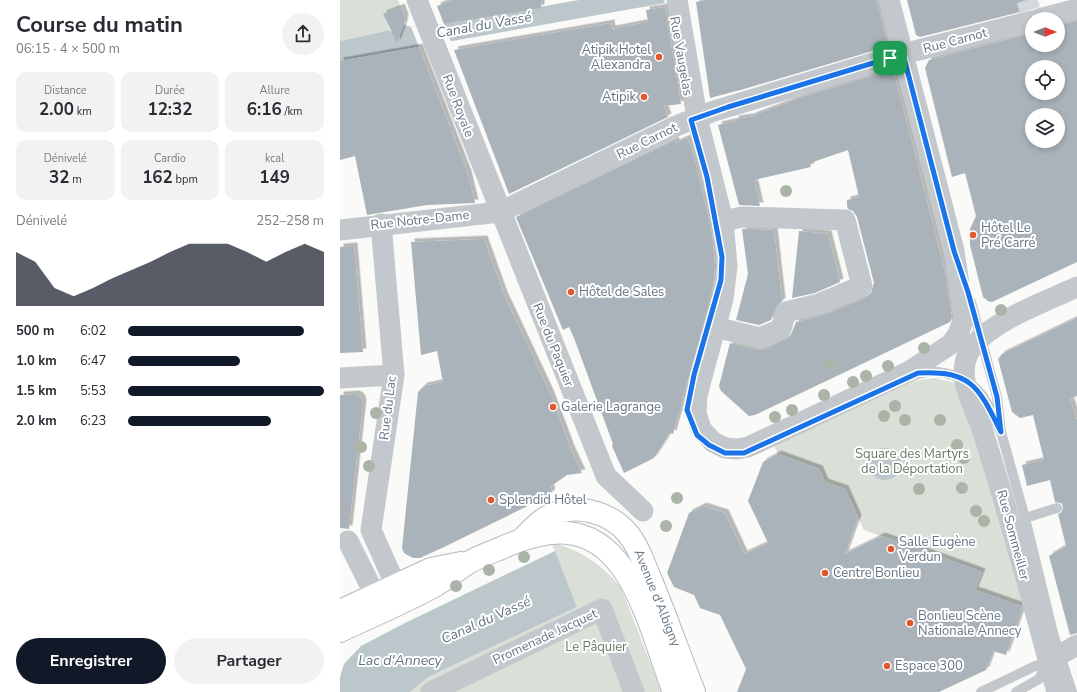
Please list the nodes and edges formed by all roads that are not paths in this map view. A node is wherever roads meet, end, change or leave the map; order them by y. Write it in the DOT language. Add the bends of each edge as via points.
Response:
graph roads {
  1 [pos="417,0"];
  2 [pos="671,0"];
  3 [pos="677,0"];
  4 [pos="889,0"];
  5 [pos="1077,9"];
  6 [pos="1062,12"];
  7 [pos="1025,20"];
  8 [pos="903,54"];
  9 [pos="694,119"];
  10 [pos="500,212"];
  11 [pos="723,221"];
  12 [pos="381,224"];
  13 [pos="340,230"];
  14 [pos="1077,287"];
  15 [pos="715,327"];
  16 [pos="975,328"];
  17 [pos="918,373"];
  18 [pos="394,375"];
  19 [pos="340,378"];
  20 [pos="964,379"];
  21 [pos="1001,432"];
  22 [pos="1057,508"];
  23 [pos="643,511"];
  24 [pos="1025,518"];
  25 [pos="371,530"];
  26 [pos="524,537"];
  27 [pos="344,538"];
  28 [pos="470,562"];
  29 [pos="396,586"];
  30 [pos="374,595"];
  31 [pos="340,611"];
  32 [pos="340,631"];
  33 [pos="1062,653"];
  34 [pos="431,692"];
  35 [pos="634,692"];
  36 [pos="674,692"];
  37 [pos="694,692"];
  38 [pos="981,692"];
  39 [pos="1016,692"];
  40 [pos="1057,692"];
  41 [pos="1072,692"];
  1 -- 10 [label="street, Rue Royale"];
  2 -- 9 [label="lane, Rue Vaugelas"];
  3 -- 9 [label="street, Rue Vaugelas"];
  4 -- 8 [label="street, Rue Sommeiller"];
  5 -- 6 [label="street, Rue Carnot"];
  7 -- 8 [label="street, Rue Carnot"];
  8 -- 9 [label="street, Rue Carnot"];
  8 -- 16 [label="street, Rue Sommeiller"];
  9 -- 10 [label="street, Rue Carnot"];
  9 -- 11 [label="street, Rue Vaugelas"];
  9 -- 17 [label="lane, Rue Vaugelas" via="722,257 721,280 694,375 687,410 697,435 716,450 725,453 744,453"];
  10 -- 12 [label="street, Rue Notre-Dame"];
  10 -- 23 [label="street, Rue du Paquier" via="606,476"];
  11 -- 15 [label="street, Rue Vaugelas" via="726,283"];
  11 -- 15 [label="street" via="742,217 845,220 862,286 818,304 786,312 781,329 760,338"];
  12 -- 13 [label="street, Rue Notre-Dame"];
  12 -- 18 [label="street, Rue du Lac"];
  14 -- 16 [label="street"];
  15 -- 16 [label="street, Rue Vaugelas" via="699,389 696,413 701,428 713,442 725,448 737,449 774,436 908,372"];
  16 -- 20 [label="street, Rue Sommeiller"];
  16 -- 21 [label="lane, Rue Sommeiller" via="997,397"];
  17 -- 20 [label="lane, Rue Sommeiller" via="942,372"];
  18 -- 19 [label="street"];
  18 -- 25 [label="street, Rue du Lac"];
  20 -- 21 [label="lane, Rue Sommeiller" via="984,398"];
  20 -- 33 [label="street, Rue Sommeiller"];
  21 -- 24 [label="lane, Rue Sommeiller"];
  22 -- 24 [label="lane"];
  24 -- 33 [label="lane, Rue Sommeiller"];
  25 -- 27 [label="street"];
  25 -- 29 [label="street"];
  26 -- 28 [label="main road"];
  26 -- 36 [label="main road, Avenue d'Albigny" via="562,532 577,534 600,546 615,559 637,595"];
  26 -- 37 [label="main road, Avenue d'Albigny" via="556,513 573,510 601,514 623,528 643,561"];
  27 -- 30 [label="street"];
  28 -- 29 [label="main road" via="431,569"];
  28 -- 32 [label="main road" via="436,585"];
  29 -- 30 [label="main road"];
  30 -- 31 [label="main road"];
  33 -- 38 [label="lane"];
  33 -- 39 [label="lane" via="1039,679"];
  33 -- 40 [label="street, Rue Sommeiller"];
  33 -- 41 [label="lane, Rue Sommeiller"];
  34 -- 35 [label="street, Promenade Jacquet" via="602,609"];
}
